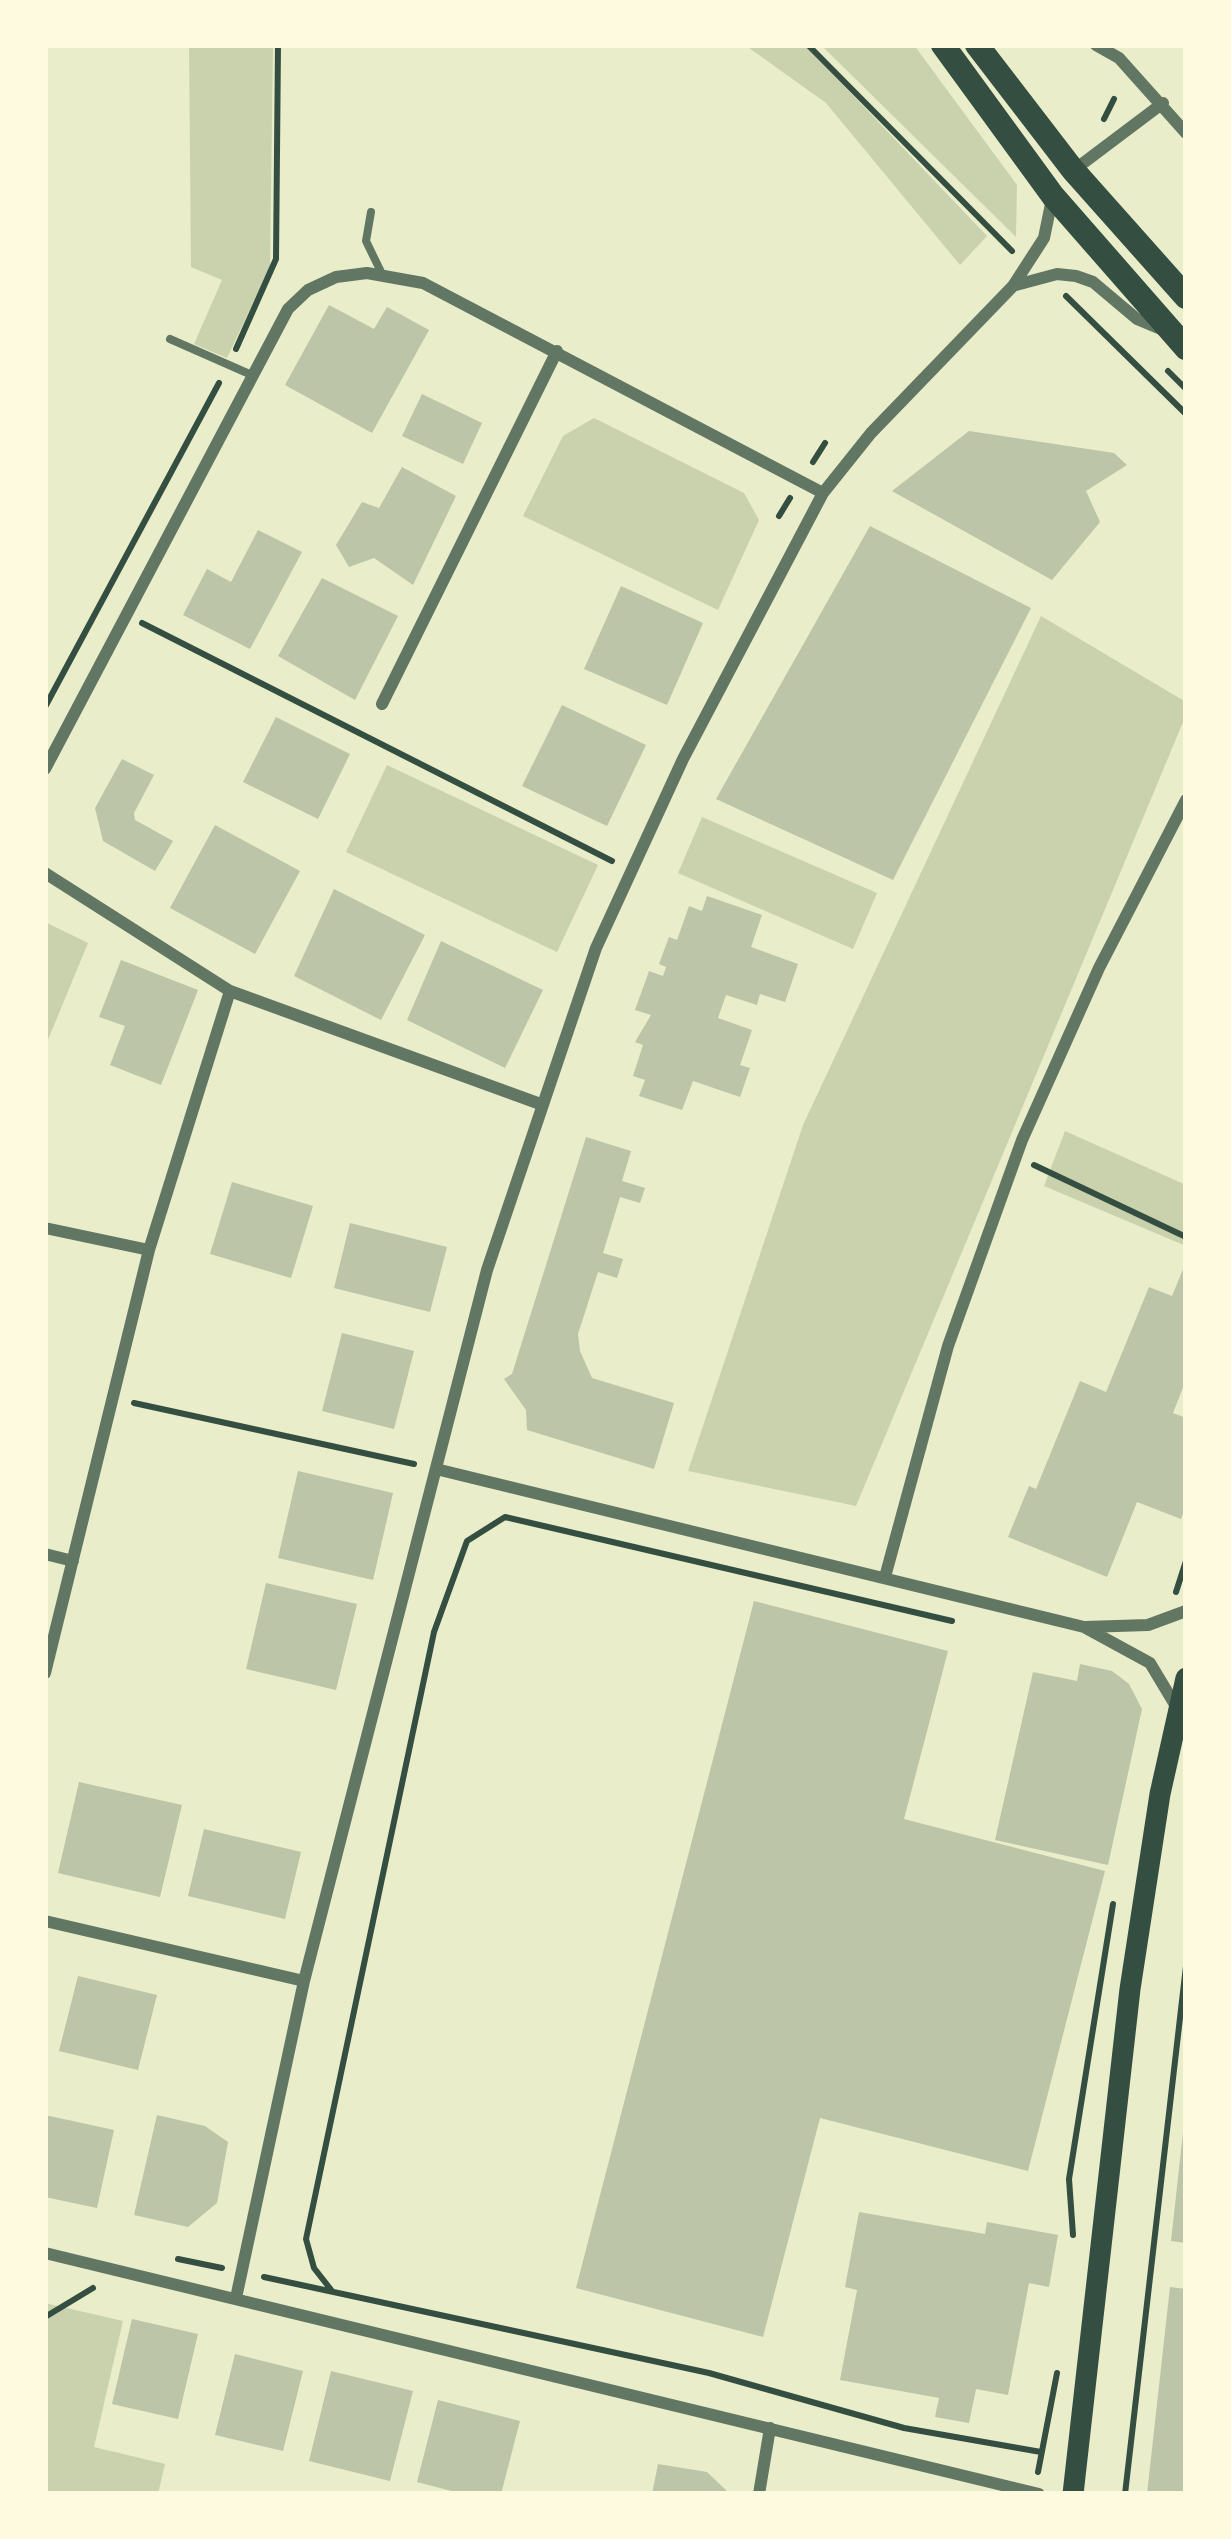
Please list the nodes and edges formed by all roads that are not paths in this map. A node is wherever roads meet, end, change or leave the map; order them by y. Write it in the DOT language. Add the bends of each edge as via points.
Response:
graph roads {
  1 [pos="943,45"];
  2 [pos="977,45"];
  3 [pos="1096,45"];
  4 [pos="1163,103"];
  5 [pos="1186,133"];
  6 [pos="1072,170"];
  7 [pos="1053,196"];
  8 [pos="371,212"];
  9 [pos="382,274"];
  10 [pos="1013,286"];
  11 [pos="1186,297"];
  12 [pos="170,339"];
  13 [pos="1178,340"];
  14 [pos="556,351"];
  15 [pos="254,376"];
  16 [pos="823,493"];
  17 [pos="382,704"];
  18 [pos="45,769"];
  19 [pos="1186,800"];
  20 [pos="45,873"];
  21 [pos="230,991"];
  22 [pos="543,1105"];
  23 [pos="45,1228"];
  24 [pos="149,1250"];
  25 [pos="436,1469"];
  26 [pos="45,1555"];
  27 [pos="73,1561"];
  28 [pos="886,1577"];
  29 [pos="1186,1611"];
  30 [pos="1084,1627"];
  31 [pos="45,1673"];
  32 [pos="1186,1678"];
  33 [pos="1177,1708"];
  34 [pos="45,1921"];
  35 [pos="304,1981"];
  36 [pos="45,2253"];
  37 [pos="236,2298"];
  38 [pos="770,2428"];
  39 [pos="759,2494"];
  40 [pos="1039,2494"];
  41 [pos="1073,2494"];
  1 -- 7 [label="main road"];
  2 -- 6 [label="main road"];
  3 -- 4 [label="street"];
  4 -- 5 [label="street"];
  4 -- 6 [label="street"];
  6 -- 11 [label="main road"];
  7 -- 10 [label="street" via="1044,238"];
  7 -- 13 [label="main road"];
  8 -- 9 [label="lane" via="366,241"];
  9 -- 14 [label="street" via="423,283"];
  9 -- 15 [label="street" via="308,290 288,309"];
  10 -- 13 [label="street" via="1046,276 1093,282"];
  10 -- 16 [label="street"];
  12 -- 15 [label="lane"];
  14 -- 16 [label="street"];
  14 -- 17 [label="street"];
  15 -- 18 [label="street"];
  16 -- 22 [label="street" via="631,871"];
  19 -- 28 [label="street" via="1099,968 1016,1156 948,1346"];
  20 -- 21 [label="street"];
  21 -- 22 [label="street"];
  21 -- 24 [label="street"];
  22 -- 25 [label="street" via="487,1270"];
  23 -- 24 [label="street"];
  24 -- 27 [label="street"];
  25 -- 28 [label="street"];
  25 -- 35 [label="street"];
  26 -- 27 [label="street"];
  27 -- 31 [label="street"];
  28 -- 30 [label="street"];
  29 -- 30 [label="street" via="1148,1625"];
  30 -- 33 [label="street" via="1150,1663"];
  32 -- 33 [label="main road"];
  33 -- 41 [label="main road" via="1130,1989"];
  34 -- 35 [label="street"];
  35 -- 37 [label="street"];
  36 -- 37 [label="street"];
  37 -- 38 [label="street"];
  38 -- 39 [label="street"];
  38 -- 40 [label="street"];
}
